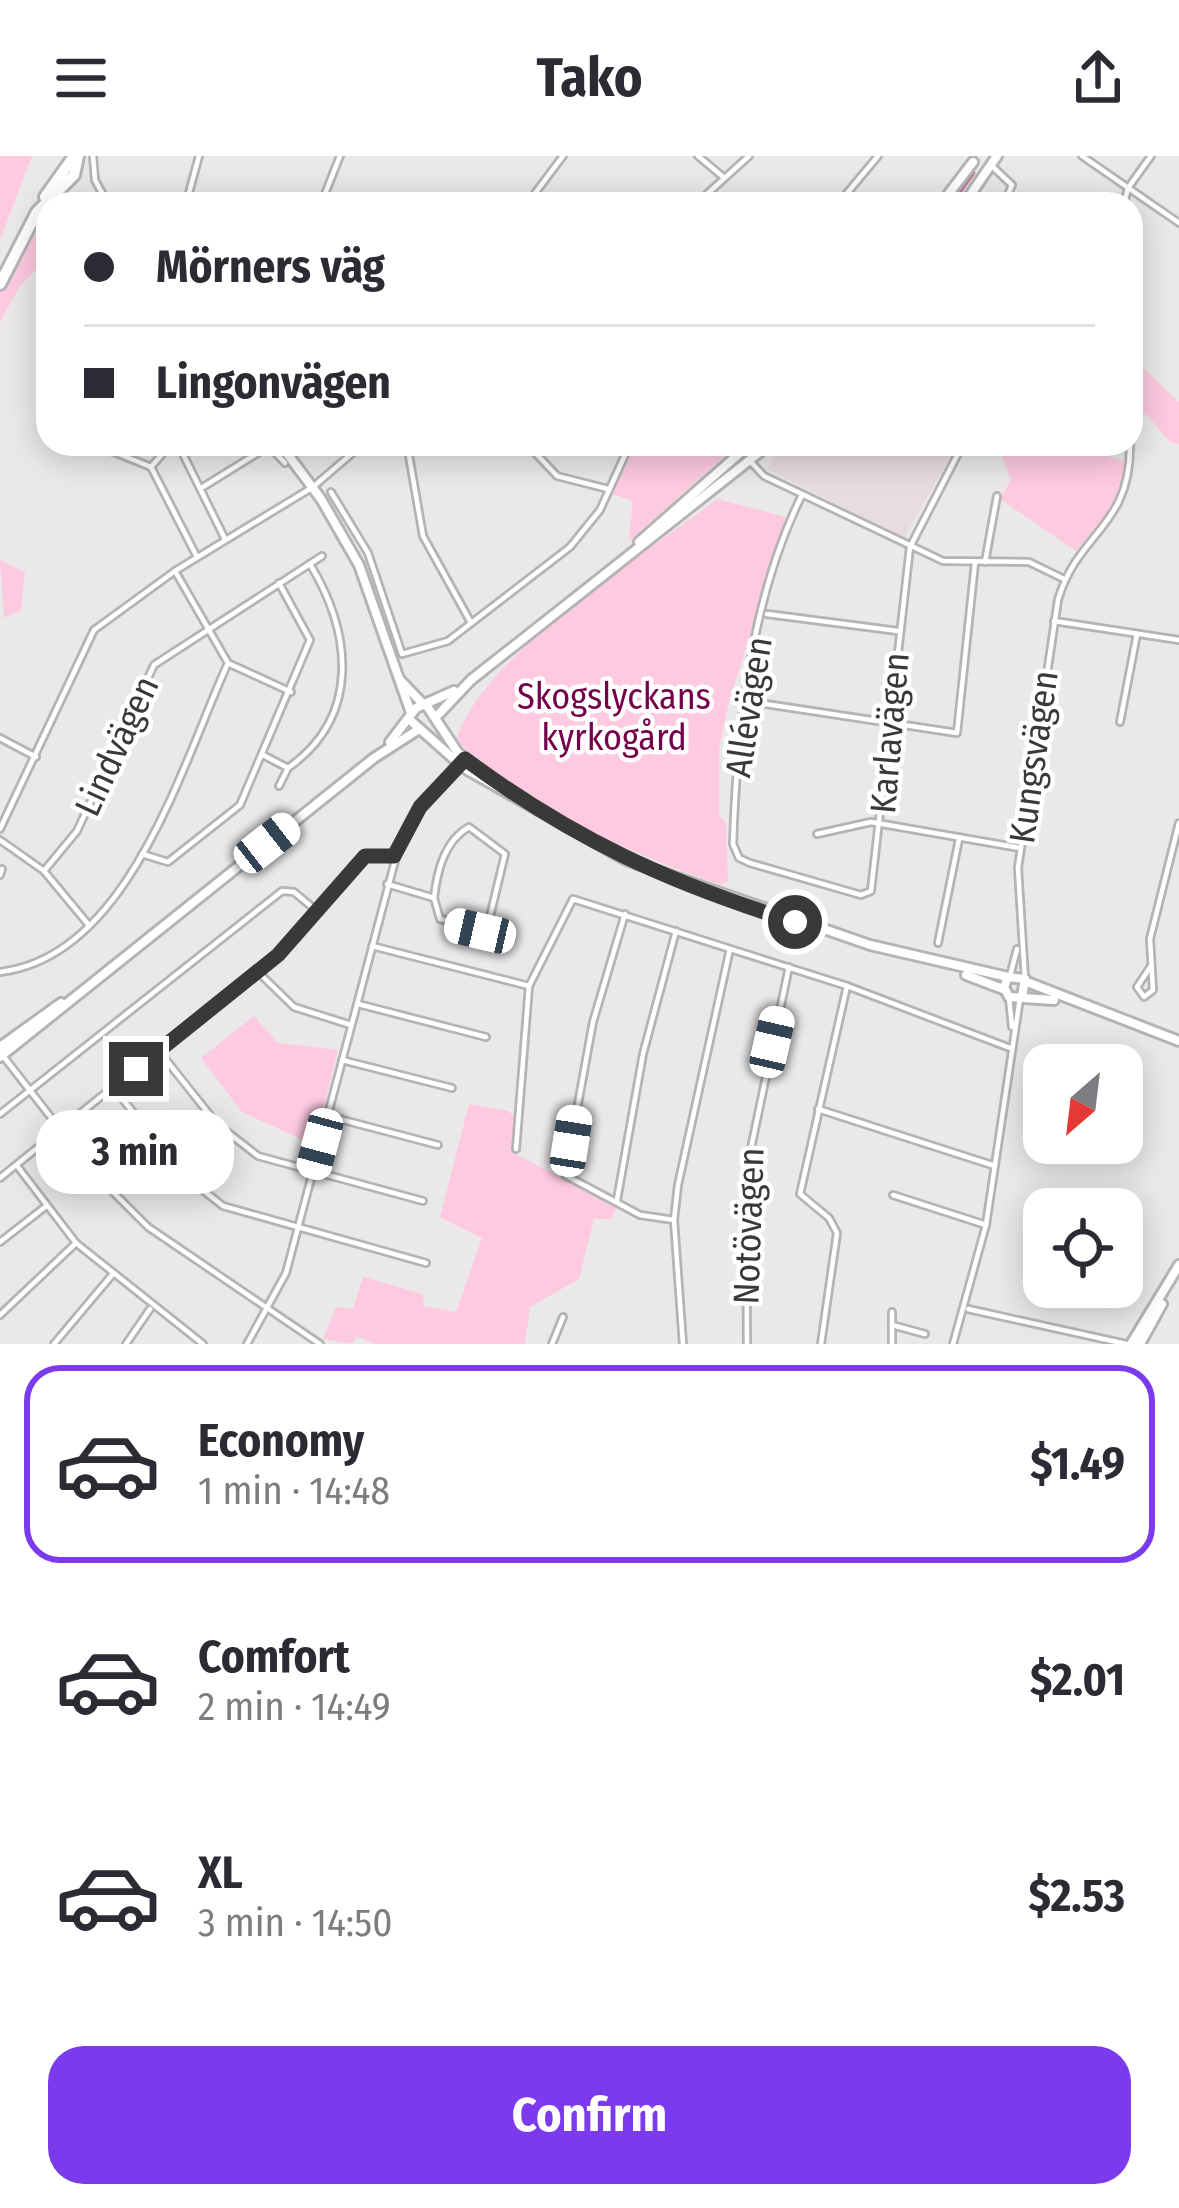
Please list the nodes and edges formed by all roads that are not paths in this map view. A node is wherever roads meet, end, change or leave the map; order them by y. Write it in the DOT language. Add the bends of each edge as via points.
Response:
graph roads {
  1 [pos="75,156"];
  2 [pos="93,156"];
  3 [pos="199,156"];
  4 [pos="340,156"];
  5 [pos="563,156"];
  6 [pos="698,156"];
  7 [pos="749,156"];
  8 [pos="878,156"];
  9 [pos="1082,156"];
  10 [pos="1151,156"];
  11 [pos="973,159"];
  12 [pos="993,164"];
  13 [pos="722,176"];
  14 [pos="1127,188"];
  15 [pos="54,192"];
  16 [pos="102,192"];
  17 [pos="189,192"];
  18 [pos="326,192"];
  19 [pos="536,192"];
  20 [pos="707,192"];
  21 [pos="848,192"];
  22 [pos="949,192"];
  23 [pos="973,192"];
  24 [pos="1009,192"];
  25 [pos="1126,192"];
  26 [pos="1133,192"];
  27 [pos="1143,199"];
  28 [pos="36,216"];
  29 [pos="1179,223"];
  30 [pos="0,281"];
  31 [pos="125,456"];
  32 [pos="162,456"];
  33 [pos="182,456"];
  34 [pos="254,456"];
  35 [pos="280,456"];
  36 [pos="283,456"];
  37 [pos="349,456"];
  38 [pos="408,456"];
  39 [pos="538,456"];
  40 [pos="624,456"];
  41 [pos="736,456"];
  42 [pos="748,456"];
  43 [pos="754,456"];
  44 [pos="957,456"];
  45 [pos="1130,456"];
  46 [pos="749,460"];
  47 [pos="285,463"];
  48 [pos="151,466"];
  49 [pos="313,487"];
  50 [pos="200,489"];
  51 [pos="608,489"];
  52 [pos="332,492"];
  53 [pos="802,495"];
  54 [pos="997,496"];
  55 [pos="355,530"];
  56 [pos="344,536"];
  57 [pos="225,539"];
  58 [pos="910,547"];
  59 [pos="322,556"];
  60 [pos="197,557"];
  61 [pos="975,562"];
  62 [pos="985,563"];
  63 [pos="310,564"];
  64 [pos="175,571"];
  65 [pos="1064,579"];
  66 [pos="279,583"];
  67 [pos="593,583"];
  68 [pos="764,614"];
  69 [pos="470,621"];
  70 [pos="1054,621"];
  71 [pos="208,626"];
  72 [pos="898,631"];
  73 [pos="1137,634"];
  74 [pos="1179,640"];
  75 [pos="228,663"];
  76 [pos="392,667"];
  77 [pos="471,680"];
  78 [pos="291,692"];
  79 [pos="744,701"];
  80 [pos="426,706"];
  81 [pos="410,717"];
  82 [pos="436,718"];
  83 [pos="887,718"];
  84 [pos="1120,722"];
  85 [pos="421,731"];
  86 [pos="0,738"];
  87 [pos="263,755"];
  88 [pos="36,757"];
  89 [pos="374,758"];
  90 [pos="463,762"];
  91 [pos="288,767"];
  92 [pos="280,786"];
  93 [pos="3,817"];
  94 [pos="1179,823"];
  95 [pos="883,824"];
  96 [pos="0,829"];
  97 [pos="817,835"];
  98 [pos="959,839"];
  99 [pos="0,840"];
  100 [pos="1020,848"];
  101 [pos="735,853"];
  102 [pos="142,854"];
  103 [pos="394,856"];
  104 [pos="44,871"];
  105 [pos="387,884"];
  106 [pos="434,898"];
  107 [pos="318,912"];
  108 [pos="625,914"];
  109 [pos="88,924"];
  110 [pos="676,931"];
  111 [pos="1018,938"];
  112 [pos="938,943"];
  113 [pos="371,946"];
  114 [pos="730,949"];
  115 [pos="937,964"];
  116 [pos="1151,966"];
  117 [pos="789,967"];
  118 [pos="0,971"];
  119 [pos="257,971"];
  120 [pos="1009,977"];
  121 [pos="1026,981"];
  122 [pos="530,986"];
  123 [pos="847,986"];
  124 [pos="1006,993"];
  125 [pos="1021,998"];
  126 [pos="357,1004"];
  127 [pos="1096,1011"];
  128 [pos="351,1025"];
  129 [pos="1012,1031"];
  130 [pos="486,1037"];
  131 [pos="1177,1040"];
  132 [pos="1010,1048"];
  133 [pos="159,1051"];
  134 [pos="1,1053"];
  135 [pos="342,1060"];
  136 [pos="113,1087"];
  137 [pos="452,1088"];
  138 [pos="30,1090"];
  139 [pos="818,1109"];
  140 [pos="0,1114"];
  141 [pos="328,1116"];
  142 [pos="59,1130"];
  143 [pos="438,1145"];
  144 [pos="516,1149"];
  145 [pos="17,1166"];
  146 [pos="995,1166"];
  147 [pos="313,1172"];
  148 [pos="0,1178"];
  149 [pos="893,1195"];
  150 [pos="423,1201"];
  151 [pos="617,1202"];
  152 [pos="45,1207"];
  153 [pos="674,1220"];
  154 [pos="986,1225"];
  155 [pos="298,1229"];
  156 [pos="0,1242"];
  157 [pos="76,1243"];
  158 [pos="426,1263"];
  159 [pos="1179,1268"];
  160 [pos="112,1275"];
  161 [pos="151,1307"];
  162 [pos="966,1308"];
  163 [pos="267,1310"];
  164 [pos="892,1312"];
  165 [pos="0,1316"];
  166 [pos="563,1317"];
  167 [pos="892,1325"];
  168 [pos="925,1334"];
  169 [pos="191,1336"];
  170 [pos="54,1344"];
  171 [pos="126,1344"];
  172 [pos="186,1344"];
  173 [pos="203,1344"];
  174 [pos="247,1344"];
  175 [pos="320,1344"];
  176 [pos="553,1344"];
  177 [pos="683,1344"];
  178 [pos="747,1344"];
  179 [pos="821,1344"];
  180 [pos="892,1344"];
  181 [pos="952,1344"];
  182 [pos="1132,1344"];
  1 -- 15 [label="highway" via="74,175"];
  2 -- 16 [label="street"];
  3 -- 17 [label="street"];
  4 -- 18 [label="street"];
  5 -- 19 [label="street"];
  6 -- 13 [label="street"];
  7 -- 13 [label="street"];
  8 -- 21 [label="street"];
  9 -- 14 [label="street"];
  10 -- 14 [label="street"];
  11 -- 12 [label="main road"];
  11 -- 22 [label="main road"];
  12 -- 23 [label="main road"];
  12 -- 24 [label="street" via="1011,183"];
  13 -- 20 [label="street"];
  14 -- 25 [label="street"];
  14 -- 26 [label="street"];
  27 -- 29 [label="street"];
  28 -- 30 [label="highway"];
  31 -- 48 [label="street"];
  32 -- 48 [label="street"];
  33 -- 50 [label="street"];
  34 -- 50 [label="street"];
  35 -- 47 [label="street"];
  36 -- 49 [label="main road"];
  37 -- 49 [label="street"];
  38 -- 69 [label="street" via="423,536"];
  39 -- 51 [label="street" via="557,476"];
  40 -- 51 [label="street"];
  41 -- 67 [label="main road"];
  42 -- 46 [label="street"];
  43 -- 46 [label="main road"];
  44 -- 58 [label="street, Karlavägen"];
  45 -- 65 [label="street" via="1120,506"];
  46 -- 53 [label="street"];
  46 -- 67 [label="main road"];
  48 -- 60 [label="street"];
  49 -- 56 [label="main road"];
  49 -- 57 [label="street"];
  50 -- 57 [label="street"];
  51 -- 69 [label="street" via="586,531"];
  52 -- 55 [label="street"];
  53 -- 58 [label="street"];
  53 -- 68 [label="street, Allévägen"];
  54 -- 62 [label="street"];
  55 -- 56 [label="street"];
  55 -- 69 [label="street" via="402,654 448,641"];
  56 -- 76 [label="main road"];
  57 -- 60 [label="street"];
  58 -- 61 [label="street"];
  58 -- 72 [label="street, Karlavägen"];
  59 -- 63 [label="street, Lindvägen"];
  60 -- 64 [label="street"];
  61 -- 62 [label="street"];
  61 -- 83 [label="street" via="957,733"];
  62 -- 65 [label="street" via="1029,562"];
  63 -- 66 [label="street, Lindvägen"];
  63 -- 91 [label="street" via="335,609 346,670 317,739"];
  64 -- 71 [label="street"];
  64 -- 88 [label="street" via="94,630"];
  65 -- 70 [label="street, Kungsvägen"];
  66 -- 71 [label="street, Lindvägen"];
  66 -- 78 [label="street" via="310,640"];
  67 -- 77 [label="main road"];
  68 -- 72 [label="street"];
  68 -- 79 [label="street, Allévägen"];
  70 -- 73 [label="street"];
  70 -- 100 [label="street, Kungsvägen"];
  71 -- 75 [label="street"];
  71 -- 104 [label="street, Lindvägen" via="149,672 77,832"];
  72 -- 83 [label="street, Karlavägen"];
  73 -- 74 [label="street"];
  73 -- 84 [label="street"];
  75 -- 78 [label="street"];
  75 -- 102 [label="street"];
  76 -- 80 [label="main road"];
  76 -- 81 [label="main road"];
  77 -- 80 [label="main road"];
  77 -- 82 [label="main road"];
  78 -- 87 [label="street"];
  79 -- 83 [label="street"];
  79 -- 101 [label="street, Allévägen"];
  80 -- 81 [label="main road"];
  80 -- 82 [label="main road"];
  81 -- 85 [label="main road"];
  81 -- 89 [label="main road"];
  82 -- 85 [label="main road"];
  82 -- 90 [label="main road"];
  83 -- 95 [label="street, Karlavägen"];
  85 -- 89 [label="main road"];
  85 -- 90 [label="main road"];
  86 -- 88 [label="street"];
  87 -- 91 [label="street"];
  87 -- 102 [label="street" via="240,806 167,862"];
  88 -- 93 [label="street"];
  89 -- 134 [label="main road"];
  90 -- 103 [label="street" via="420,807"];
  90 -- 115 [label="main road" via="626,860"];
  91 -- 92 [label="street"];
  93 -- 96 [label="street"];
  94 -- 116 [label="street" via="1150,939"];
  95 -- 97 [label="street"];
  95 -- 98 [label="street"];
  95 -- 101 [label="street, Karlavägen" via="872,891 861,896"];
  98 -- 100 [label="street"];
  98 -- 112 [label="street"];
  99 -- 104 [label="street"];
  100 -- 111 [label="street, Kungsvägen"];
  102 -- 109 [label="street" via="121,895"];
  103 -- 105 [label="street"];
  103 -- 107 [label="street" via="365,856"];
  104 -- 109 [label="street"];
  105 -- 106 [label="street"];
  105 -- 113 [label="street"];
  106 -- 106 [label="street" via="440,920 487,929 505,854 469,827 462,830 440,867"];
  107 -- 119 [label="street"];
  107 -- 138 [label="street" via="282,891"];
  108 -- 110 [label="street"];
  108 -- 122 [label="street" via="571,900"];
  108 -- 151 [label="street" via="593,1022 565,1175"];
  109 -- 118 [label="street" via="40,962"];
  110 -- 114 [label="street"];
  110 -- 151 [label="street" via="643,1054"];
  111 -- 120 [label="street, Kungsvägen"];
  111 -- 121 [label="street, Kungsvägen"];
  113 -- 122 [label="street"];
  113 -- 126 [label="street"];
  114 -- 117 [label="street"];
  114 -- 153 [label="street"];
  115 -- 120 [label="main road"];
  115 -- 124 [label="main road"];
  116 -- 116 [label="street" via="1154,990 1144,998 1137,986"];
  117 -- 123 [label="street"];
  117 -- 178 [label="street, Notövägen" via="746,1172"];
  119 -- 128 [label="street" via="294,1007"];
  119 -- 133 [label="street"];
  120 -- 121 [label="main road"];
  120 -- 124 [label="main road"];
  121 -- 125 [label="main road"];
  121 -- 127 [label="main road"];
  122 -- 144 [label="street"];
  123 -- 132 [label="street"];
  123 -- 139 [label="street"];
  124 -- 125 [label="main road"];
  124 -- 129 [label="street"];
  125 -- 127 [label="main road"];
  125 -- 129 [label="street"];
  126 -- 128 [label="street"];
  126 -- 130 [label="street"];
  127 -- 131 [label="main road"];
  128 -- 135 [label="street"];
  129 -- 132 [label="street"];
  132 -- 146 [label="street"];
  133 -- 136 [label="street"];
  133 -- 147 [label="street" via="229,1137 258,1156"];
  134 -- 138 [label="street"];
  135 -- 137 [label="street"];
  135 -- 141 [label="street"];
  136 -- 142 [label="street"];
  136 -- 155 [label="street" via="205,1195"];
  138 -- 140 [label="street"];
  138 -- 142 [label="street"];
  139 -- 146 [label="street"];
  139 -- 179 [label="street" via="800,1194 837,1233"];
  141 -- 143 [label="street"];
  141 -- 147 [label="street"];
  142 -- 145 [label="street"];
  142 -- 163 [label="street" via="148,1227"];
  145 -- 148 [label="street"];
  145 -- 152 [label="street"];
  146 -- 154 [label="street"];
  147 -- 150 [label="street"];
  147 -- 155 [label="street"];
  149 -- 154 [label="street"];
  151 -- 153 [label="street"];
  152 -- 156 [label="street"];
  152 -- 157 [label="street"];
  153 -- 177 [label="street"];
  154 -- 162 [label="street"];
  155 -- 158 [label="street"];
  155 -- 163 [label="street"];
  157 -- 160 [label="street"];
  157 -- 165 [label="street"];
  159 -- 182 [label="main road"];
  160 -- 161 [label="street"];
  160 -- 170 [label="street"];
  161 -- 169 [label="street"];
  161 -- 171 [label="street"];
  162 -- 181 [label="street"];
  162 -- 182 [label="street"];
  163 -- 174 [label="street"];
  163 -- 175 [label="street"];
  164 -- 167 [label="street"];
  166 -- 176 [label="street"];
  167 -- 168 [label="street"];
  167 -- 180 [label="street"];
  169 -- 172 [label="street"];
  169 -- 173 [label="street"];
}
